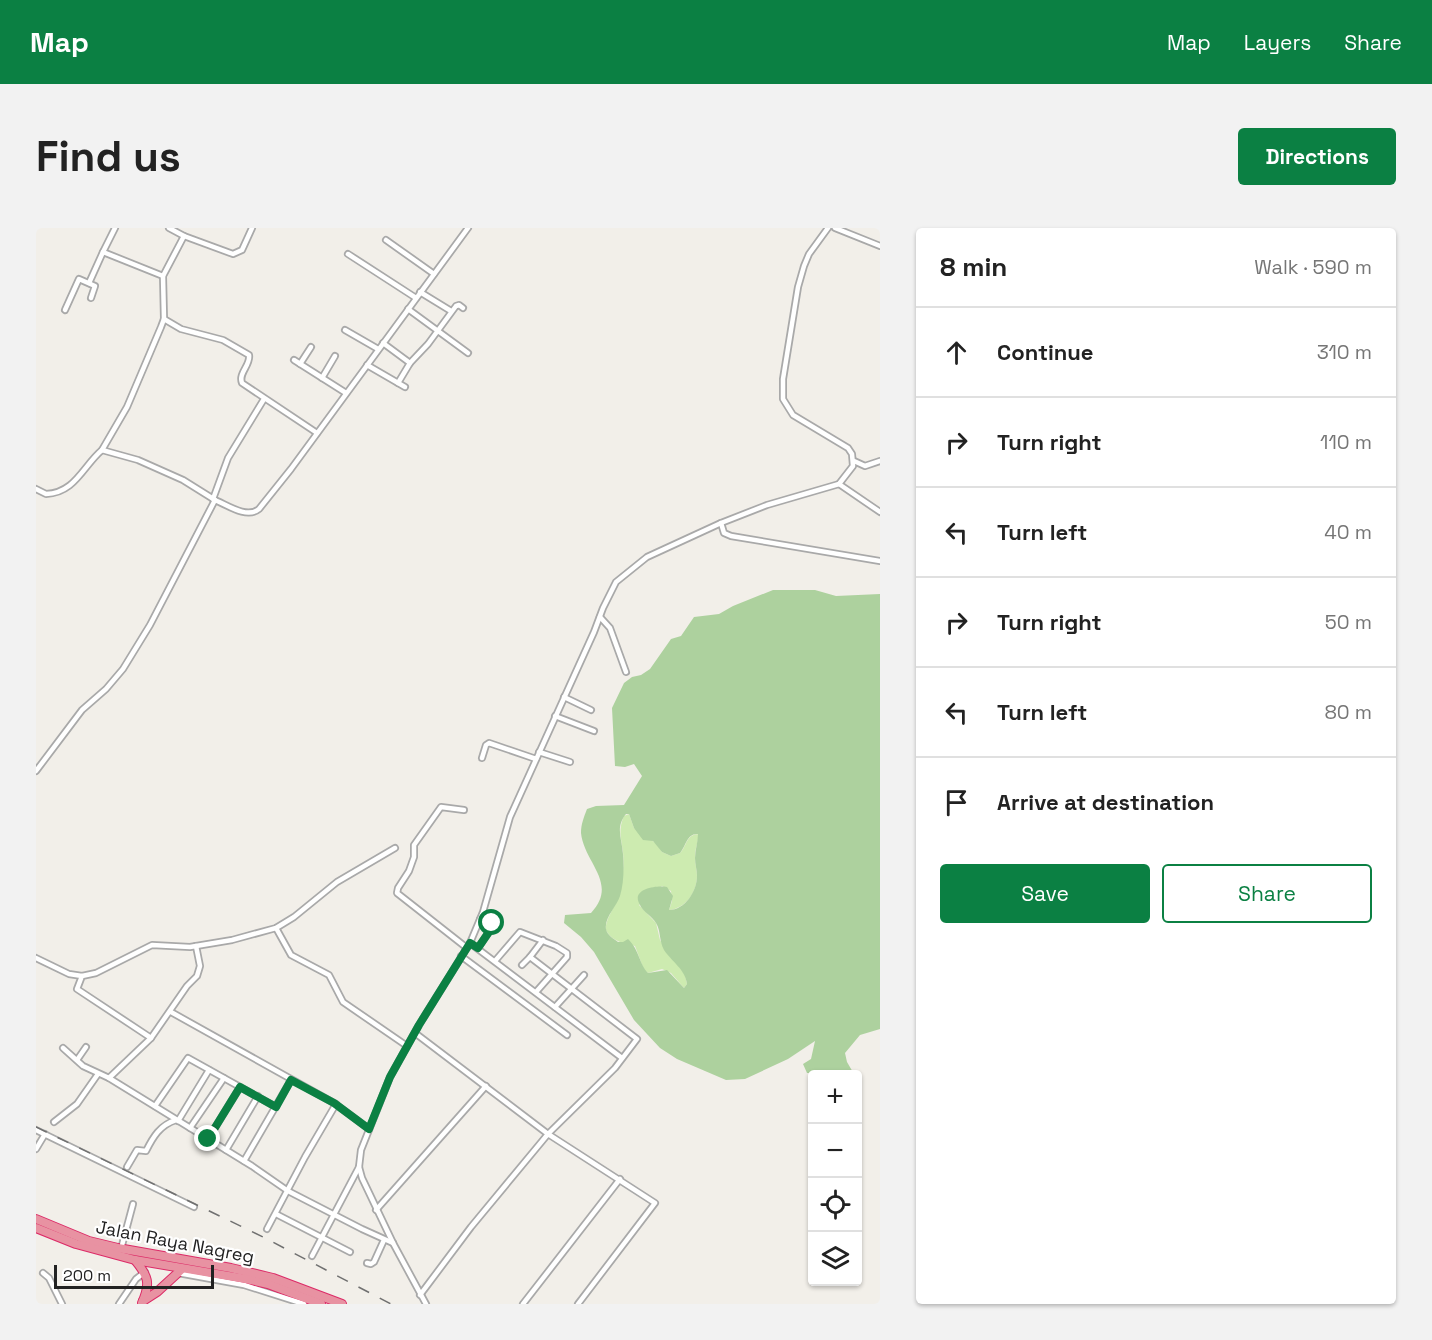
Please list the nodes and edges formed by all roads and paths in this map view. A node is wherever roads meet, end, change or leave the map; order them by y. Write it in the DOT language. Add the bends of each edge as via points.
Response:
graph roads {
  1 [pos="115,228"];
  2 [pos="169,228"];
  3 [pos="252,228"];
  4 [pos="468,228"];
  5 [pos="828,228"];
  6 [pos="835,228"];
  7 [pos="184,236"];
  8 [pos="386,240"];
  9 [pos="880,246"];
  10 [pos="103,252"];
  11 [pos="348,254"];
  12 [pos="434,274"];
  13 [pos="163,276"];
  14 [pos="89,283"];
  15 [pos="420,292"];
  16 [pos="91,298"];
  17 [pos="416,298"];
  18 [pos="463,308"];
  19 [pos="408,309"];
  20 [pos="65,310"];
  21 [pos="451,311"];
  22 [pos="164,319"];
  23 [pos="345,330"];
  24 [pos="438,330"];
  25 [pos="383,343"];
  26 [pos="311,347"];
  27 [pos="378,349"];
  28 [pos="468,353"];
  29 [pos="335,356"];
  30 [pos="294,360"];
  31 [pos="411,363"];
  32 [pos="300,364"];
  33 [pos="367,365"];
  34 [pos="322,378"];
  35 [pos="398,383"];
  36 [pos="405,387"];
  37 [pos="346,393"];
  38 [pos="264,399"];
  39 [pos="317,433"];
  40 [pos="102,450"];
  41 [pos="854,461"];
  42 [pos="880,461"];
  43 [pos="840,484"];
  44 [pos="36,489"];
  45 [pos="214,500"];
  46 [pos="880,512"];
  47 [pos="721,523"];
  48 [pos="880,561"];
  49 [pos="600,617"];
  50 [pos="626,672"];
  51 [pos="564,697"];
  52 [pos="591,710"];
  53 [pos="555,716"];
  54 [pos="594,731"];
  55 [pos="539,752"];
  56 [pos="482,758"];
  57 [pos="536,759"];
  58 [pos="570,762"];
  59 [pos="36,771"];
  60 [pos="464,810"];
  61 [pos="395,848"];
  62 [pos="480,919"];
  63 [pos="276,928"];
  64 [pos="543,940"];
  65 [pos="469,945"];
  66 [pos="196,946"];
  67 [pos="478,948"];
  68 [pos="461,956"];
  69 [pos="530,957"];
  70 [pos="36,958"];
  71 [pos="495,962"];
  72 [pos="522,965"];
  73 [pos="553,974"];
  74 [pos="584,975"];
  75 [pos="82,976"];
  76 [pos="572,988"];
  77 [pos="537,992"];
  78 [pos="555,1007"];
  79 [pos="171,1012"];
  80 [pos="415,1033"];
  81 [pos="567,1035"];
  82 [pos="151,1038"];
  83 [pos="407,1046"];
  84 [pos="86,1047"];
  85 [pos="63,1048"];
  86 [pos="622,1058"];
  87 [pos="77,1060"];
  88 [pos="209,1070"];
  89 [pos="98,1074"];
  90 [pos="109,1078"];
  91 [pos="224,1078"];
  92 [pos="291,1080"];
  93 [pos="486,1086"];
  94 [pos="240,1087"];
  95 [pos="258,1096"];
  96 [pos="336,1104"];
  97 [pos="155,1106"];
  98 [pos="276,1107"];
  99 [pos="177,1120"];
  100 [pos="54,1122"];
  101 [pos="190,1128"];
  102 [pos="369,1129"];
  103 [pos="36,1130"];
  104 [pos="45,1134"];
  105 [pos="548,1134"];
  106 [pos="208,1139"];
  107 [pos="36,1149"];
  108 [pos="226,1150"];
  109 [pos="244,1161"];
  110 [pos="359,1167"];
  111 [pos="126,1170"];
  112 [pos="620,1179"];
  113 [pos="288,1191"];
  114 [pos="133,1204"];
  115 [pos="194,1207"];
  116 [pos="376,1210"];
  117 [pos="276,1214"];
  118 [pos="333,1215"];
  119 [pos="36,1220"];
  120 [pos="36,1228"];
  121 [pos="267,1229"];
  122 [pos="321,1237"];
  123 [pos="384,1240"];
  124 [pos="393,1243"];
  125 [pos="121,1249"];
  126 [pos="350,1252"];
  127 [pos="312,1256"];
  128 [pos="135,1260"];
  129 [pos="367,1263"];
  130 [pos="180,1271"];
  131 [pos="145,1272"];
  132 [pos="43,1273"];
  133 [pos="420,1295"];
  134 [pos="283,1296"];
  135 [pos="142,1303"];
  136 [pos="62,1304"];
  137 [pos="119,1304"];
  138 [pos="282,1304"];
  139 [pos="304,1304"];
  140 [pos="321,1304"];
  141 [pos="342,1304"];
  142 [pos="426,1304"];
  143 [pos="523,1304"];
  144 [pos="578,1304"];
  1 -- 10 [label="street"];
  2 -- 7 [label="street"];
  3 -- 7 [label="street" via="242,249 233,255"];
  4 -- 12 [label="street"];
  5 -- 41 [label="street" via="809,254 801,277 783,399 793,415 848,448"];
  6 -- 9 [label="street"];
  7 -- 13 [label="street"];
  8 -- 12 [label="street"];
  10 -- 13 [label="street"];
  10 -- 14 [label="street"];
  11 -- 17 [label="street"];
  12 -- 15 [label="street"];
  13 -- 22 [label="street"];
  14 -- 16 [label="street" via="95,288"];
  14 -- 20 [label="street" via="78,280"];
  15 -- 17 [label="street"];
  15 -- 21 [label="street"];
  17 -- 19 [label="street"];
  18 -- 21 [label="street" via="458,305"];
  19 -- 24 [label="street"];
  19 -- 25 [label="street"];
  21 -- 24 [label="street"];
  22 -- 38 [label="street" via="181,329 224,340 249,355 241,381"];
  22 -- 40 [label="street" via="127,407"];
  23 -- 27 [label="street"];
  24 -- 28 [label="street"];
  24 -- 31 [label="street"];
  25 -- 27 [label="street"];
  25 -- 31 [label="street"];
  26 -- 32 [label="street"];
  27 -- 33 [label="street"];
  29 -- 34 [label="street"];
  30 -- 32 [label="street"];
  31 -- 35 [label="street"];
  32 -- 34 [label="street"];
  33 -- 35 [label="street"];
  33 -- 37 [label="street"];
  34 -- 37 [label="street"];
  35 -- 36 [label="street"];
  37 -- 39 [label="street"];
  38 -- 39 [label="street"];
  38 -- 45 [label="street" via="228,458"];
  39 -- 45 [label="street" via="255,513"];
  40 -- 44 [label="street" via="65,489 46,494"];
  40 -- 45 [label="street" via="138,460 183,480"];
  41 -- 42 [label="street" via="865,466"];
  41 -- 43 [label="street"];
  43 -- 46 [label="street"];
  43 -- 47 [label="street"];
  45 -- 59 [label="street" via="123,669 82,710"];
  47 -- 48 [label="street" via="724,532 740,538"];
  47 -- 49 [label="street" via="646,557 631,568 616,582"];
  49 -- 50 [label="street" via="610,628"];
  49 -- 51 [label="street"];
  51 -- 52 [label="street"];
  51 -- 53 [label="street"];
  53 -- 54 [label="street"];
  53 -- 55 [label="street"];
  55 -- 57 [label="street"];
  55 -- 58 [label="street"];
  56 -- 57 [label="street" via="489,743"];
  57 -- 62 [label="street" via="510,817"];
  60 -- 65 [label="street" via="441,807 414,845 414,857 397,893"];
  61 -- 63 [label="street" via="337,882"];
  62 -- 65 [label="street"];
  62 -- 67 [label="street" via="493,926"];
  63 -- 66 [label="street"];
  63 -- 83 [label="street" via="291,955 331,977 343,1002"];
  64 -- 69 [label="street"];
  64 -- 71 [label="street" via="520,932"];
  64 -- 73 [label="street" via="567,953"];
  65 -- 67 [label="street"];
  65 -- 68 [label="street"];
  66 -- 75 [label="street" via="152,945"];
  66 -- 79 [label="street" via="200,971"];
  67 -- 71 [label="street"];
  68 -- 80 [label="street"];
  68 -- 81 [label="street"];
  69 -- 72 [label="street"];
  69 -- 73 [label="street"];
  70 -- 75 [label="street"];
  71 -- 77 [label="street"];
  73 -- 76 [label="street"];
  73 -- 77 [label="street"];
  74 -- 76 [label="street"];
  75 -- 82 [label="street" via="79,991"];
  76 -- 78 [label="street"];
  76 -- 86 [label="street" via="635,1036 636,1042"];
  77 -- 78 [label="street"];
  78 -- 86 [label="street"];
  79 -- 82 [label="street"];
  79 -- 92 [label="street"];
  80 -- 83 [label="street"];
  80 -- 93 [label="street"];
  82 -- 90 [label="street"];
  83 -- 102 [label="street"];
  84 -- 87 [label="street"];
  85 -- 87 [label="street"];
  86 -- 105 [label="street"];
  87 -- 89 [label="street"];
  88 -- 91 [label="street"];
  88 -- 97 [label="street" via="186,1059"];
  88 -- 99 [label="street"];
  89 -- 90 [label="street"];
  89 -- 100 [label="street" via="77,1104"];
  90 -- 97 [label="street"];
  91 -- 94 [label="street"];
  91 -- 101 [label="street"];
  92 -- 96 [label="street"];
  92 -- 98 [label="street"];
  93 -- 105 [label="street"];
  93 -- 116 [label="street"];
  94 -- 95 [label="street"];
  94 -- 106 [label="street"];
  95 -- 98 [label="street"];
  95 -- 108 [label="street"];
  96 -- 102 [label="street"];
  96 -- 113 [label="street"];
  97 -- 99 [label="street"];
  98 -- 109 [label="street"];
  99 -- 101 [label="street"];
  99 -- 111 [label="street" via="154,1134 146,1151 137,1150"];
  101 -- 106 [label="street"];
  102 -- 110 [label="street"];
  103 -- 104 [label="street"];
  104 -- 107 [label="street"];
  104 -- 111 [label="street"];
  105 -- 112 [label="street"];
  105 -- 133 [label="street"];
  106 -- 108 [label="street"];
  108 -- 109 [label="street"];
  109 -- 113 [label="street"];
  110 -- 116 [label="street"];
  110 -- 118 [label="street"];
  111 -- 115 [label="street"];
  112 -- 143 [label="street"];
  112 -- 144 [label="street" via="655,1203"];
  113 -- 117 [label="street"];
  113 -- 118 [label="street"];
  114 -- 125 [label="street"];
  116 -- 124 [label="street"];
  117 -- 121 [label="street"];
  117 -- 122 [label="street"];
  118 -- 122 [label="street"];
  118 -- 123 [label="street"];
  119 -- 125 [label="highway, Jalan Raya Nagreg"];
  120 -- 128 [label="highway, Jalan Raya Nagreg" via="69,1242"];
  122 -- 126 [label="street"];
  122 -- 127 [label="street"];
  123 -- 124 [label="street"];
  123 -- 129 [label="street" via="374,1262"];
  124 -- 133 [label="street"];
  125 -- 141 [label="highway, Jalan Raya Nagreg" via="257,1274"];
  128 -- 130 [label="highway, Jalan Raya Nagreg"];
  128 -- 131 [label="highway"];
  130 -- 134 [label="street"];
  130 -- 135 [label="highway"];
  130 -- 140 [label="highway, Jalan Raya Nagreg" via="246,1279"];
  131 -- 135 [label="highway" via="148,1286"];
  131 -- 137 [label="street"];
  132 -- 136 [label="street"];
  133 -- 142 [label="street"];
  134 -- 138 [label="street"];
  134 -- 139 [label="street"];
}
